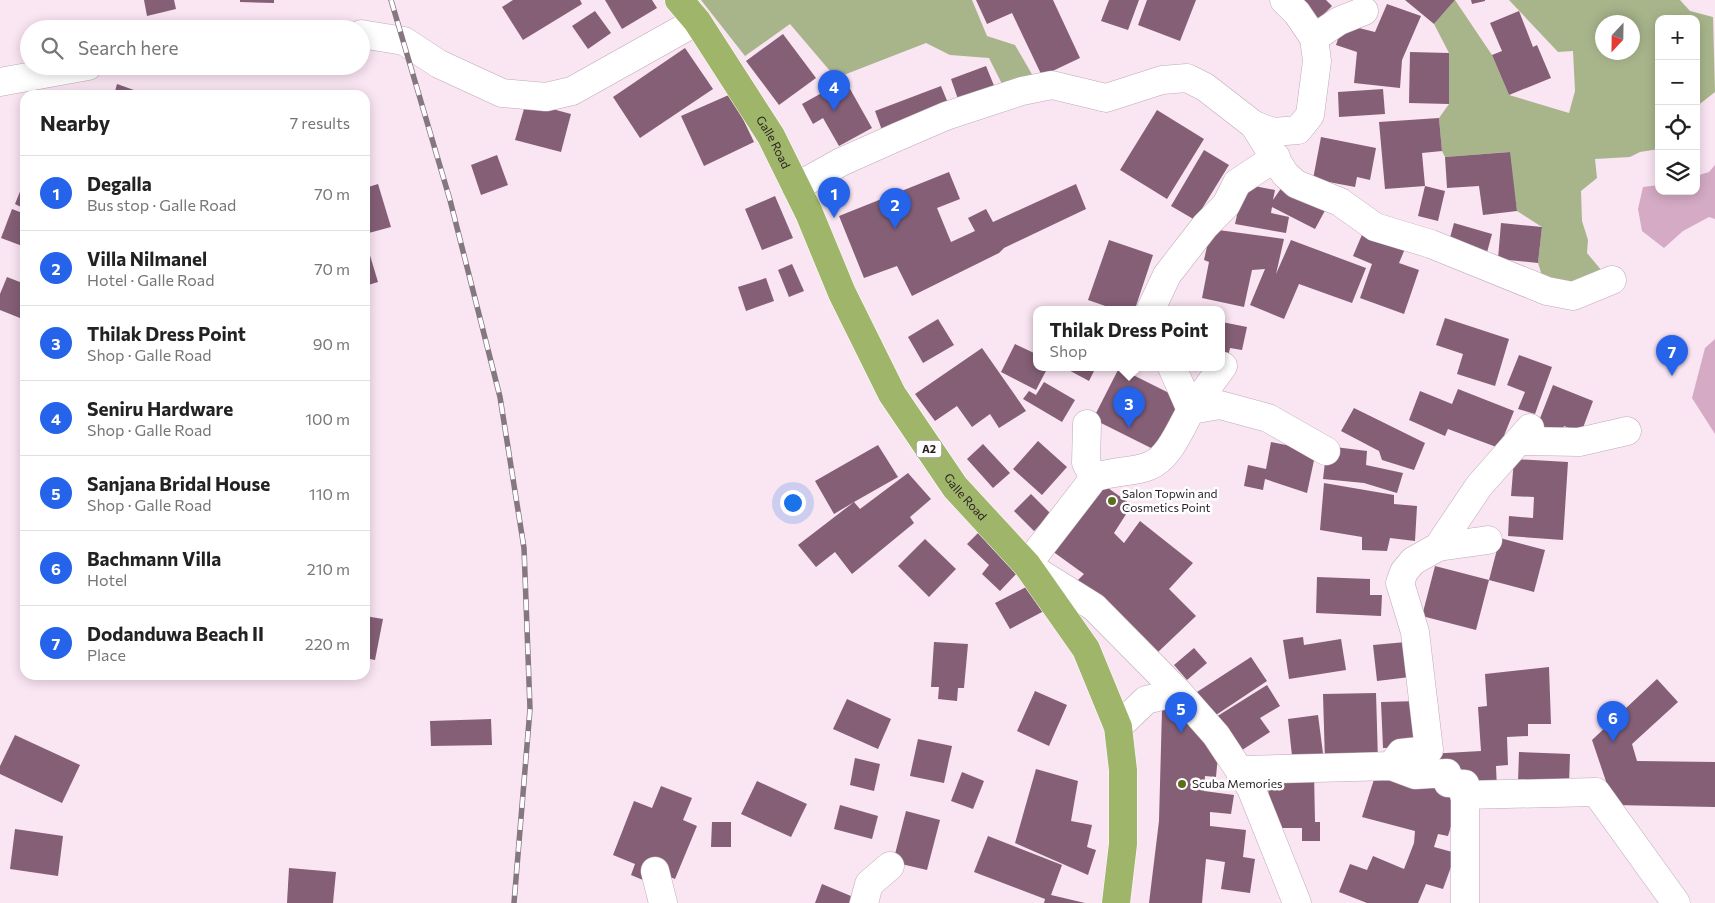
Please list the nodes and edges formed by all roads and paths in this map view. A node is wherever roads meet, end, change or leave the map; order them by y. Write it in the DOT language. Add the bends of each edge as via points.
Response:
graph roads {
  1 [pos="679,0"];
  2 [pos="1284,0"];
  3 [pos="1356,5"];
  4 [pos="697,21"];
  5 [pos="370,35"];
  6 [pos="1314,38"];
  7 [pos="38,75"];
  8 [pos="0,82"];
  9 [pos="1254,126"];
  10 [pos="1276,157"];
  11 [pos="796,187"];
  12 [pos="1612,280"];
  13 [pos="1152,306"];
  14 [pos="1174,371"];
  15 [pos="1219,371"];
  16 [pos="1191,410"];
  17 [pos="1086,424"];
  18 [pos="1627,431"];
  19 [pos="1326,451"];
  20 [pos="1094,478"];
  21 [pos="1488,540"];
  22 [pos="1438,547"];
  23 [pos="1028,565"];
  24 [pos="1178,692"];
  25 [pos="1118,727"];
  26 [pos="1391,766"];
  27 [pos="1239,770"];
  28 [pos="1464,795"];
  29 [pos="890,866"];
  30 [pos="655,871"];
  31 [pos="663,903"];
  32 [pos="864,903"];
  33 [pos="1116,903"];
  34 [pos="1298,903"];
  35 [pos="1465,903"];
  36 [pos="1676,903"];
  1 -- 4 [label="highway, Galle Road / A2"];
  2 -- 6 [label="street" via="1297,12"];
  3 -- 6 [label="street" via="1331,16"];
  4 -- 5 [label="street" via="572,91 546,97 502,93 439,64 404,41"];
  4 -- 11 [label="highway, Galle Road / A2" via="772,136"];
  6 -- 9 [label="street" via="1316,61 1310,116 1298,130 1273,132"];
  7 -- 8 [label="street"];
  9 -- 10 [label="street"];
  9 -- 11 [label="street" via="1205,87 1187,78 1162,80 1106,98 1052,85 1022,91 946,116 841,162"];
  10 -- 12 [label="street" via="1285,174 1296,184 1340,202 1375,227 1431,244 1547,291 1573,296"];
  10 -- 13 [label="street" via="1237,183 1226,205 1204,226 1167,275"];
  11 -- 23 [label="highway, Galle Road / A2" via="842,293 892,394 955,487"];
  14 -- 16 [label="street"];
  15 -- 16 [label="street"];
  16 -- 19 [label="street" via="1220,406 1268,418"];
  16 -- 20 [label="street" via="1160,458 1148,466 1108,472"];
  17 -- 20 [label="street" via="1086,463"];
  18 -- 22 [label="street" via="1580,442 1524,435 1479,486"];
  20 -- 23 [label="street"];
  21 -- 22 [label="street"];
  22 -- 26 [label="street" via="1413,561 1400,583 1415,632 1429,750 1401,753"];
  23 -- 24 [label="street" via="1094,607"];
  23 -- 25 [label="highway, Galle Road / A2" via="1086,649"];
  24 -- 25 [label="street" via="1146,700"];
  24 -- 27 [label="street" via="1216,735"];
  25 -- 33 [label="highway, Galle Road / A2" via="1123,770 1123,844"];
  26 -- 27 [label="street"];
  26 -- 28 [label="street" via="1415,775 1447,774 1448,783 1465,784"];
  27 -- 34 [label="street" via="1251,788"];
  28 -- 35 [label="street"];
  28 -- 36 [label="street" via="1596,792"];
  29 -- 32 [label="street" via="869,884"];
  30 -- 31 [label="street"];
}
